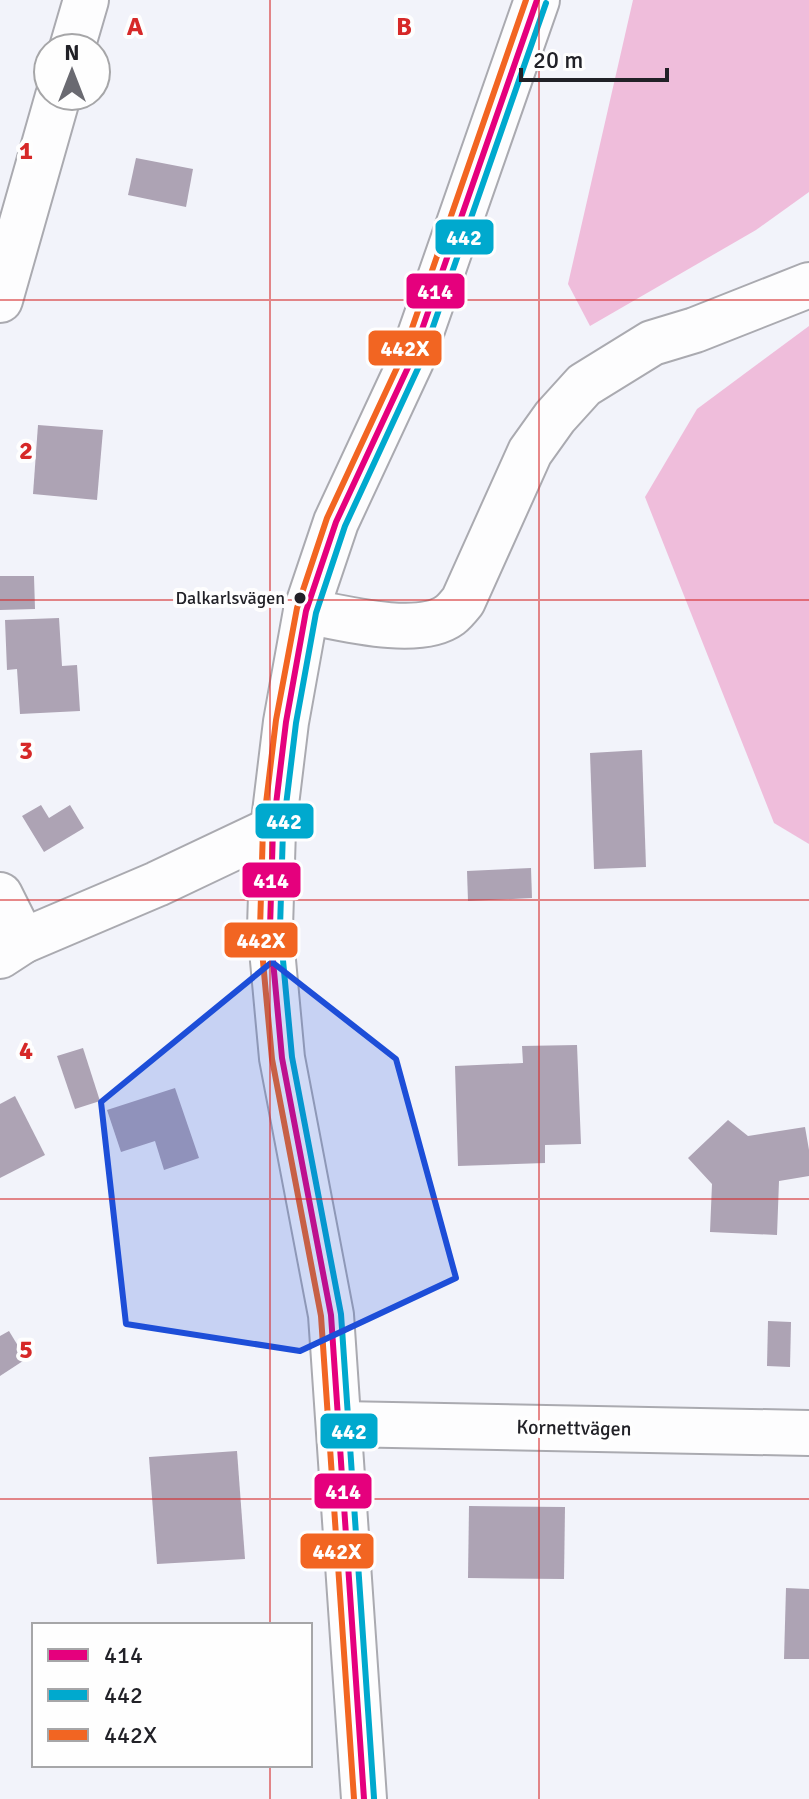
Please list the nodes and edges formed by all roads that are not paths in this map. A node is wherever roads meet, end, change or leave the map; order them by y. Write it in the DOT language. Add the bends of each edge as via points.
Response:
graph roads {
  1 [pos="86,0"];
  2 [pos="537,0"];
  3 [pos="77,32"];
  4 [pos="53,112"];
  5 [pos="809,285"];
  6 [pos="0,300"];
  7 [pos="306,611"];
  8 [pos="273,829"];
  9 [pos="0,895"];
  10 [pos="12,948"];
  11 [pos="340,1424"];
  12 [pos="809,1433"];
  13 [pos="364,1799"];
  1 -- 3 [label="street"];
  2 -- 7 [label="street" via="411,361 336,522"];
  4 -- 6 [label="street"];
  5 -- 7 [label="street" via="652,343 584,385 530,452 463,601 448,617 387,626"];
  7 -- 8 [label="street"];
  8 -- 10 [label="street"];
  8 -- 11 [label="street" via="270,928 282,1058 331,1315"];
  9 -- 10 [label="street"];
  11 -- 12 [label="street, Kornettvägen"];
  11 -- 13 [label="street"];
}
